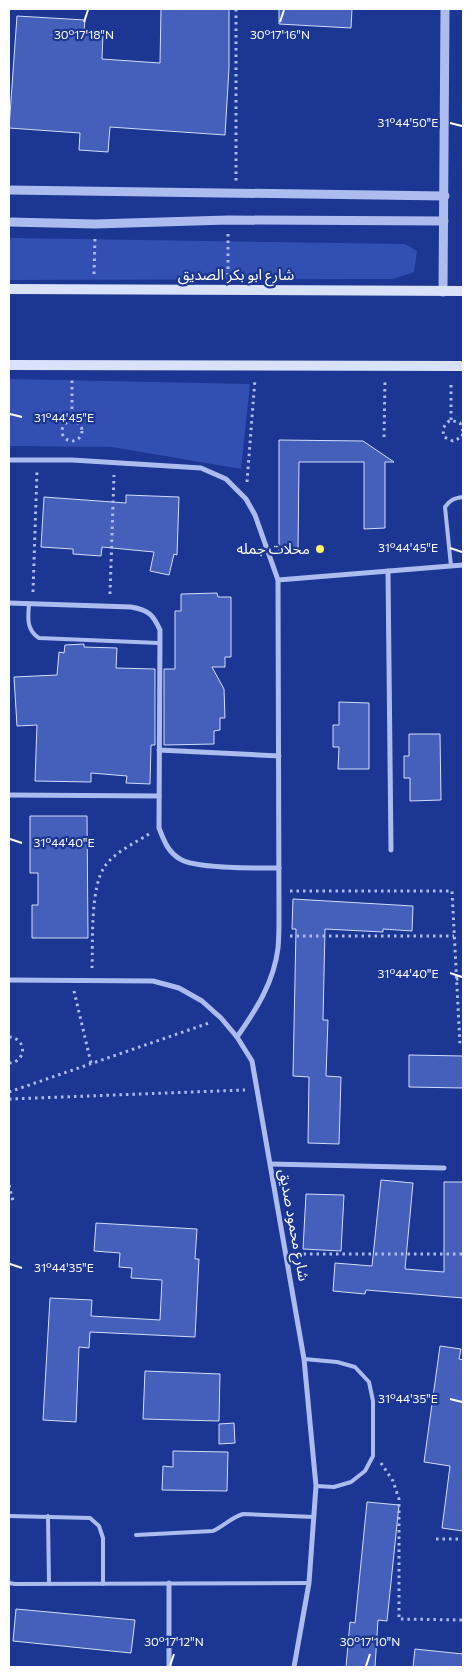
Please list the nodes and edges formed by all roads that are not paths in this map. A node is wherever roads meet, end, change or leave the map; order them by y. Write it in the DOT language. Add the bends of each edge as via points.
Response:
graph roads {
  1 [pos="445,9"];
  2 [pos="9,190"];
  3 [pos="445,196"];
  4 [pos="444,221"];
  5 [pos="9,222"];
  6 [pos="9,289"];
  7 [pos="463,291"];
  8 [pos="443,292"];
  9 [pos="9,365"];
  10 [pos="463,366"];
  11 [pos="9,460"];
  12 [pos="463,497"];
  13 [pos="463,565"];
  14 [pos="451,566"];
  15 [pos="388,571"];
  16 [pos="278,580"];
  17 [pos="9,603"];
  18 [pos="31,604"];
  19 [pos="159,643"];
  20 [pos="159,750"];
  21 [pos="279,756"];
  22 [pos="9,795"];
  23 [pos="160,796"];
  24 [pos="391,850"];
  25 [pos="279,868"];
  26 [pos="9,980"];
  27 [pos="237,1037"];
  28 [pos="271,1164"];
  29 [pos="444,1168"];
  30 [pos="304,1359"];
  31 [pos="316,1486"];
  32 [pos="9,1516"];
  33 [pos="48,1516"];
  34 [pos="314,1518"];
  35 [pos="136,1534"];
  36 [pos="9,1583"];
  37 [pos="309,1583"];
  38 [pos="50,1584"];
  39 [pos="103,1584"];
  40 [pos="169,1584"];
  41 [pos="169,1667"];
  42 [pos="294,1667"];
  1 -- 3 [label="street"];
  2 -- 3 [label="street"];
  3 -- 4 [label="street"];
  4 -- 5 [label="street"];
  4 -- 8 [label="street"];
  6 -- 8 [label="main road, شارع ابو بكر الصديق"];
  7 -- 8 [label="main road, شارع ابو بكر الصديق"];
  9 -- 10 [label="main road"];
  11 -- 16 [label="street" via="201,468 226,480 246,500 255,515"];
  12 -- 14 [label="lane" via="449,501 445,507"];
  13 -- 14 [label="street"];
  14 -- 15 [label="street"];
  15 -- 16 [label="street"];
  15 -- 24 [label="street"];
  16 -- 21 [label="street"];
  17 -- 18 [label="street"];
  18 -- 19 [label="street" via="144,609 160,630"];
  18 -- 19 [label="lane" via="28,621 33,634 39,638"];
  19 -- 20 [label="street"];
  20 -- 21 [label="street"];
  20 -- 23 [label="street"];
  21 -- 25 [label="street"];
  22 -- 23 [label="street"];
  23 -- 25 [label="street" via="159,828 166,847 180,860 199,865"];
  25 -- 27 [label="street" via="278,950 270,981 256,1011"];
  26 -- 27 [label="street, شارع محمود صديق" via="153,981 178,988 202,1000"];
  27 -- 28 [label="street, شارع محمود صديق" via="252,1061"];
  28 -- 29 [label="street"];
  28 -- 30 [label="street, شارع محمود صديق"];
  30 -- 31 [label="street, شارع محمود صديق"];
  30 -- 31 [label="lane" via="355,1367 369,1382 373,1401 373,1456 365,1471 351,1482 334,1487"];
  31 -- 34 [label="street, شارع محمود صديق"];
  32 -- 33 [label="lane"];
  33 -- 38 [label="lane"];
  33 -- 39 [label="lane" via="90,1518 99,1526 103,1538"];
  34 -- 35 [label="lane" via="243,1514 213,1531"];
  34 -- 37 [label="street, شارع محمود صديق"];
  36 -- 38 [label="lane"];
  37 -- 40 [label="lane"];
  37 -- 42 [label="street, شارع محمود صديق"];
  38 -- 39 [label="lane"];
  39 -- 40 [label="lane"];
  40 -- 41 [label="street"];
}
